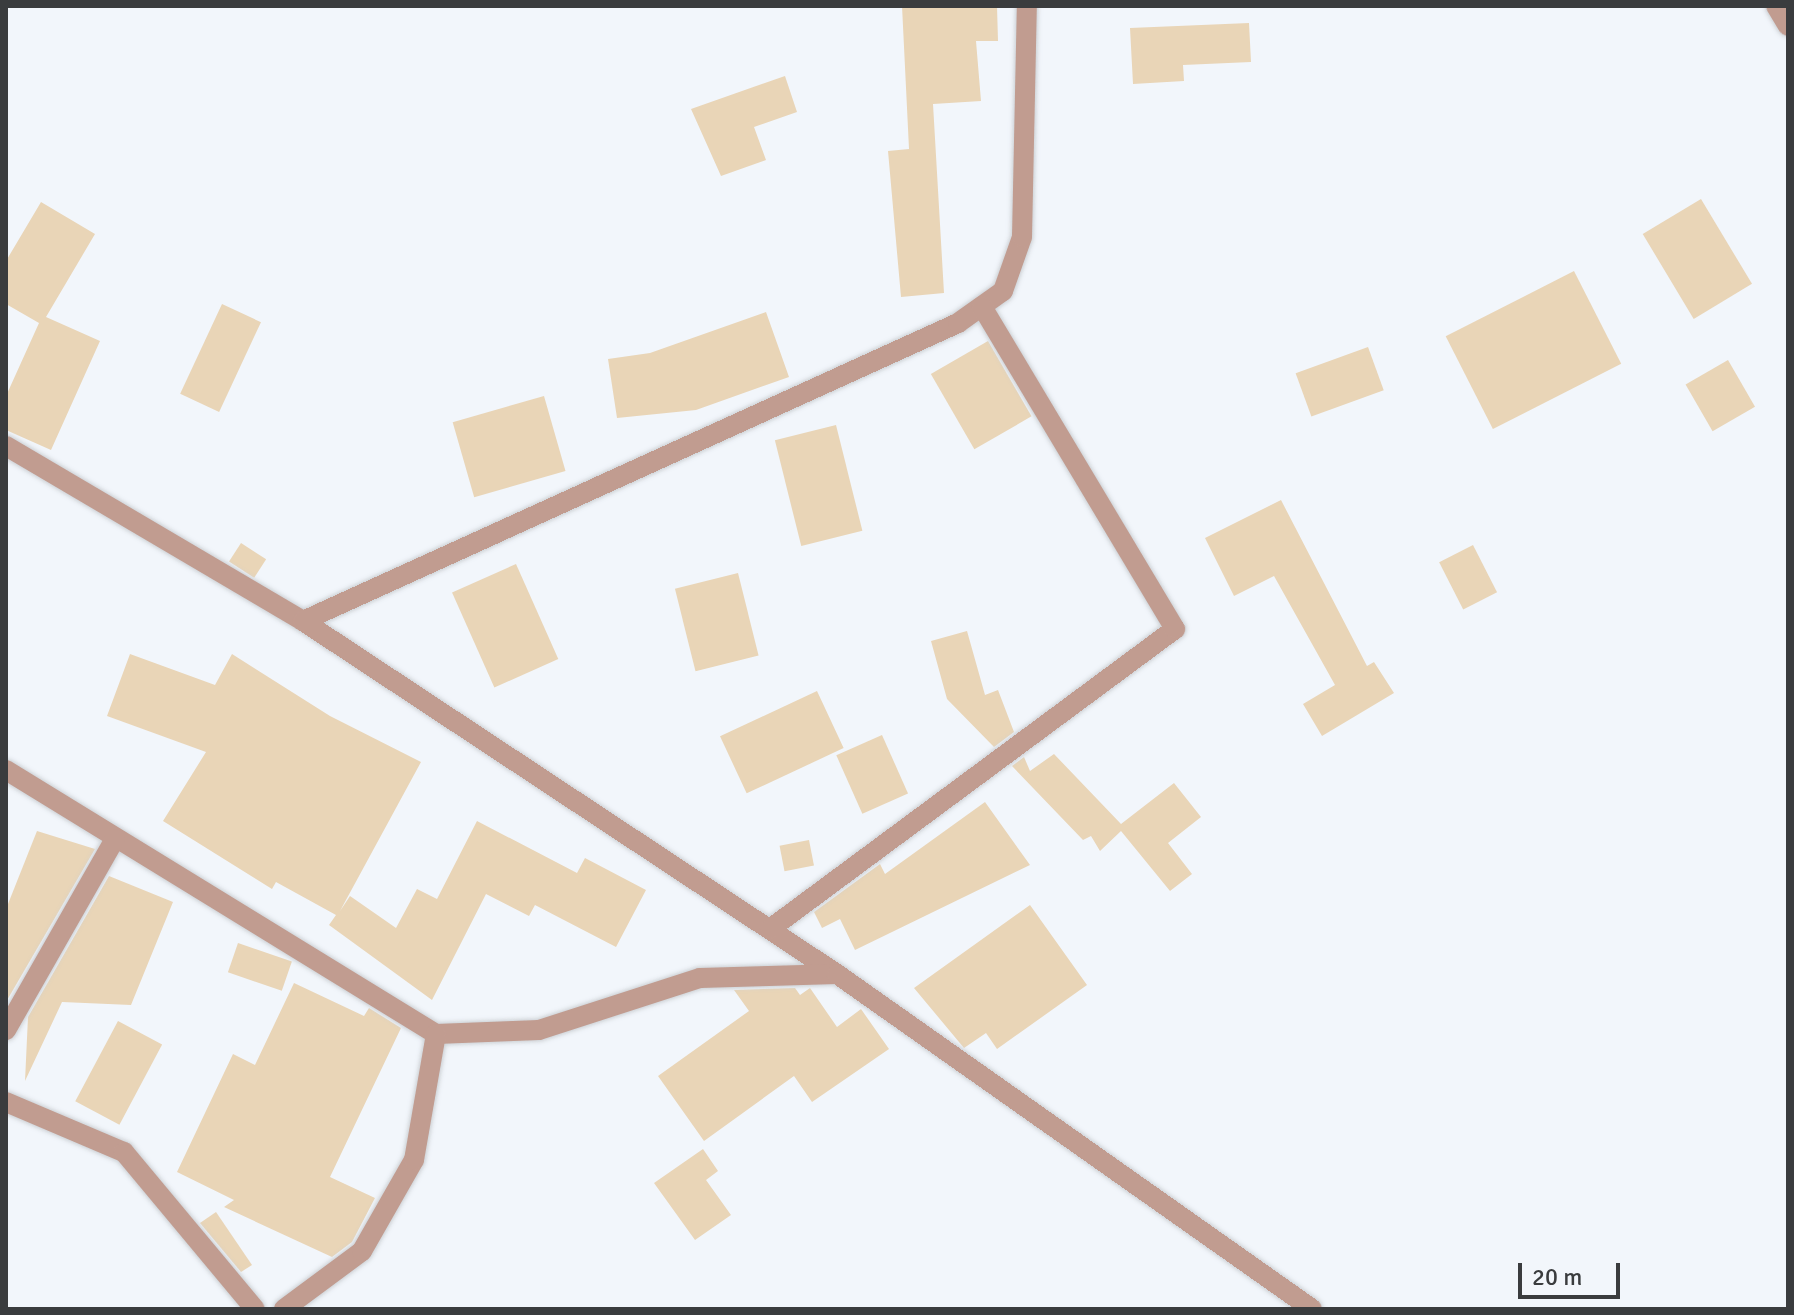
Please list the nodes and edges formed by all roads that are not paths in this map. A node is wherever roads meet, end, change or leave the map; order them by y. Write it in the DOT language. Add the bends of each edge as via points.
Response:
graph roads {
  1 [pos="1027,6"];
  2 [pos="1776,6"];
  3 [pos="1788,26"];
  4 [pos="982,306"];
  5 [pos="6,446"];
  6 [pos="303,621"];
  7 [pos="6,770"];
  8 [pos="115,839"];
  9 [pos="770,929"];
  10 [pos="837,974"];
  11 [pos="6,1030"];
  12 [pos="436,1034"];
  13 [pos="6,1102"];
  14 [pos="255,1309"];
  15 [pos="284,1309"];
  16 [pos="1312,1309"];
  1 -- 4 [label="street" via="1022,237 1003,291"];
  2 -- 3 [label="street"];
  4 -- 6 [label="street" via="958,323"];
  4 -- 9 [label="street" via="1175,629"];
  5 -- 6 [label="street"];
  6 -- 9 [label="street"];
  7 -- 8 [label="street"];
  8 -- 11 [label="street"];
  8 -- 12 [label="street"];
  9 -- 10 [label="street"];
  10 -- 12 [label="street" via="700,978 539,1030"];
  10 -- 16 [label="street"];
  12 -- 15 [label="street" via="414,1160 362,1251"];
  13 -- 14 [label="street" via="124,1152"];
}
